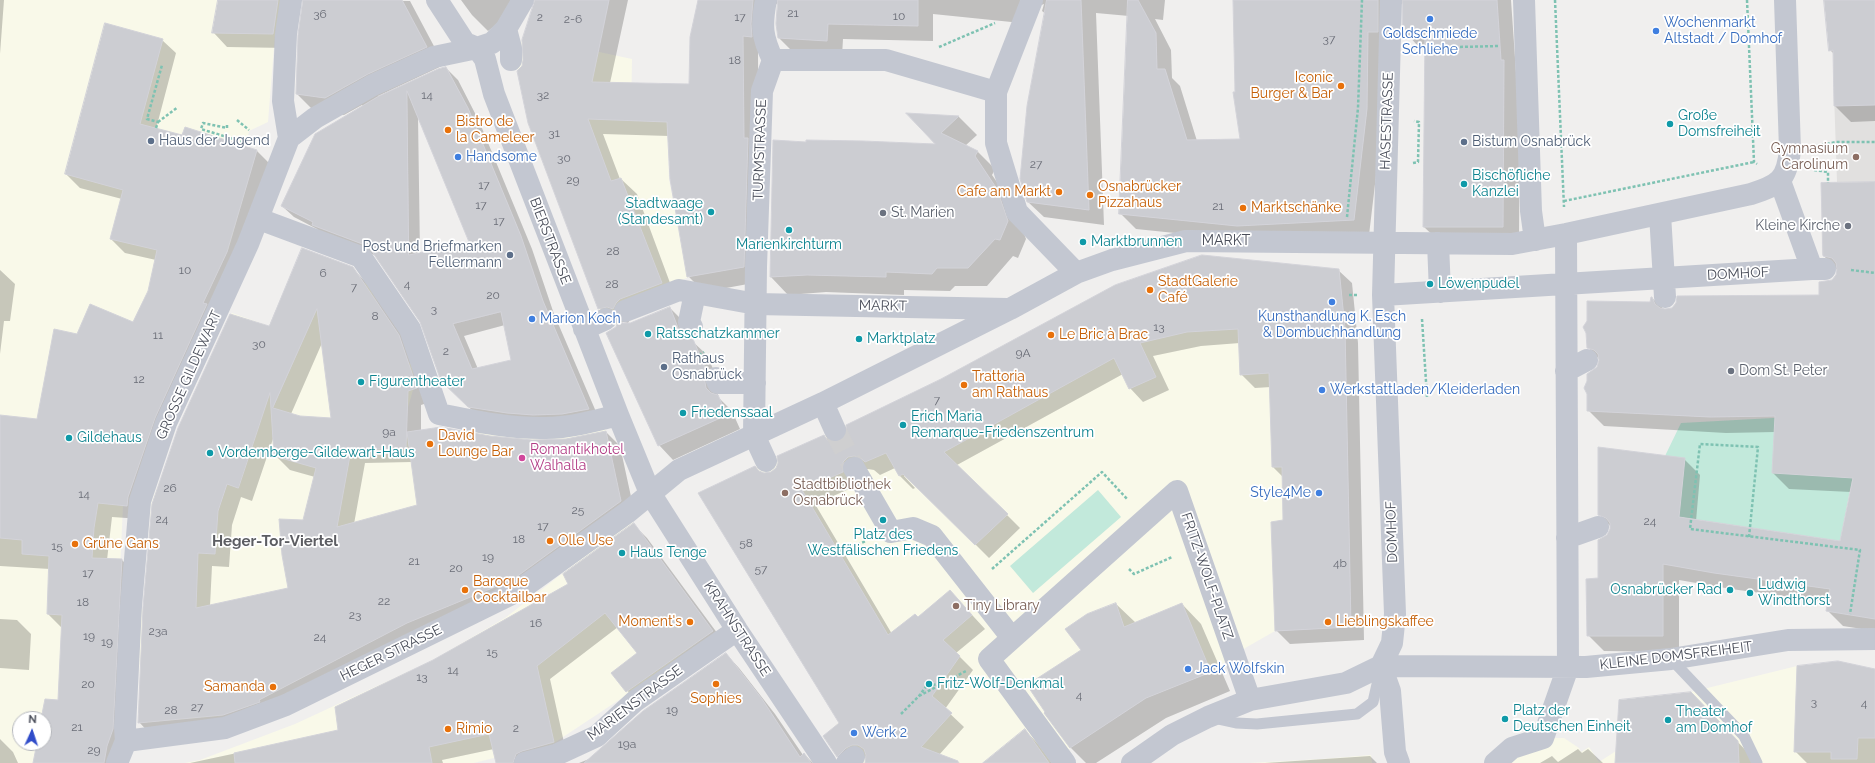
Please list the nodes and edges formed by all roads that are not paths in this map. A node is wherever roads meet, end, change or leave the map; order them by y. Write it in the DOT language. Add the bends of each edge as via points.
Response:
graph roads {
  1 [pos="291,0"];
  2 [pos="437,0"];
  3 [pos="523,0"];
  4 [pos="766,0"];
  5 [pos="1391,0"];
  6 [pos="1524,0"];
  7 [pos="1785,0"];
  8 [pos="1030,5"];
  9 [pos="506,29"];
  10 [pos="477,48"];
  11 [pos="511,60"];
  12 [pos="773,60"];
  13 [pos="996,92"];
  14 [pos="289,138"];
  15 [pos="1780,181"];
  16 [pos="1660,214"];
  17 [pos="259,218"];
  18 [pos="1566,234"];
  19 [pos="1535,240"];
  20 [pos="1383,242"];
  21 [pos="1438,243"];
  22 [pos="1076,272"];
  23 [pos="1566,284"];
  24 [pos="1665,287"];
  25 [pos="695,292"];
  26 [pos="1430,293"];
  27 [pos="1382,295"];
  28 [pos="756,304"];
  29 [pos="1010,309"];
  30 [pos="692,327"];
  31 [pos="584,329"];
  32 [pos="1587,360"];
  33 [pos="1566,371"];
  34 [pos="716,378"];
  35 [pos="755,383"];
  36 [pos="823,403"];
  37 [pos="618,415"];
  38 [pos="835,430"];
  39 [pos="754,435"];
  40 [pos="766,461"];
  41 [pos="854,468"];
  42 [pos="650,493"];
  43 [pos="1598,527"];
  44 [pos="1567,538"];
  45 [pos="737,630"];
  46 [pos="1012,638"];
  47 [pos="1875,639"];
  48 [pos="1671,659"];
  49 [pos="1381,666"];
  50 [pos="1568,667"];
  51 [pos="1250,700"];
  52 [pos="1208,717"];
  53 [pos="126,741"];
  54 [pos="117,763"];
  55 [pos="525,763"];
  56 [pos="826,763"];
  57 [pos="1065,763"];
  58 [pos="1132,763"];
  59 [pos="1400,763"];
  60 [pos="1495,763"];
  61 [pos="1757,763"];
  1 -- 14 [label="street" via="286,34 283,100"];
  2 -- 10 [label="street, BIERSTRASSE" via="466,43"];
  3 -- 9 [label="street"];
  4 -- 12 [label="street" via="762,17 764,42"];
  5 -- 20 [label="street, HASESTRASSE"];
  6 -- 19 [label="street" via="1531,211"];
  7 -- 15 [label="street" via="1790,150 1788,166"];
  8 -- 13 [label="street"];
  9 -- 10 [label="street" via="492,43"];
  9 -- 11 [label="street"];
  10 -- 14 [label="street" via="450,58 434,57 373,85 315,118"];
  10 -- 31 [label="street, BIERSTRASSE" via="485,60 494,94"];
  12 -- 13 [label="street" via="886,60"];
  12 -- 28 [label="street, TURMSTRASSE" via="762,92"];
  13 -- 22 [label="street" via="996,143 1017,212"];
  14 -- 17 [label="street, GROSSE GILDEWART"];
  15 -- 16 [label="street" via="1751,194"];
  15 -- 24 [label="street, DOMHOF" via="1819,269"];
  16 -- 18 [label="street"];
  16 -- 24 [label="street"];
  17 -- 37 [label="street" via="360,257 410,329 439,414 512,427 547,428 597,421"];
  17 -- 53 [label="street, GROSSE GILDEWART" via="166,422 140,500 131,606"];
  18 -- 19 [label="street"];
  18 -- 23 [label="street"];
  19 -- 21 [label="street" via="1512,244"];
  20 -- 21 [label="street"];
  20 -- 22 [label="street, MARKT" via="1186,241"];
  20 -- 27 [label="street, DOMHOF"];
  21 -- 26 [label="street"];
  22 -- 29 [label="street, MARKT"];
  23 -- 24 [label="street, DOMHOF"];
  23 -- 26 [label="street, DOMHOF"];
  23 -- 33 [label="street"];
  25 -- 28 [label="street, MARKT"];
  25 -- 30 [label="street" via="690,322"];
  25 -- 31 [label="street, MARKT" via="679,290"];
  26 -- 27 [label="street, DOMHOF"];
  27 -- 49 [label="street, DOMHOF" via="1395,614 1392,643"];
  28 -- 29 [label="street, MARKT"];
  28 -- 35 [label="street"];
  29 -- 36 [label="street, MARKT"];
  31 -- 37 [label="street, BIERSTRASSE"];
  32 -- 33 [label="street"];
  33 -- 44 [label="street"];
  34 -- 35 [label="street" via="718,383"];
  35 -- 39 [label="street"];
  36 -- 38 [label="street"];
  36 -- 39 [label="street, MARKT"];
  37 -- 42 [label="street, BIERSTRASSE"];
  39 -- 40 [label="street"];
  39 -- 42 [label="street, MARKT" via="679,470"];
  41 -- 46 [label="street" via="891,532 912,528 932,536"];
  42 -- 45 [label="street, KRAHNSTRASSE"];
  42 -- 53 [label="street, HEGER STRASSE" via="628,512 518,591 286,705 225,728"];
  43 -- 44 [label="street"];
  44 -- 50 [label="street"];
  45 -- 55 [label="street, MARIENSTRASSE" via="635,701 597,736 556,755"];
  45 -- 56 [label="street, KRAHNSTRASSE"];
  46 -- 51 [label="street, FRITZ-WOLF-PLATZ" via="1177,491"];
  46 -- 57 [label="street, FRITZ-WOLF-PLATZ" via="989,659"];
  47 -- 48 [label="street, KLEINE DOMSFREIHEIT" via="1788,640"];
  48 -- 50 [label="street, KLEINE DOMSFREIHEIT" via="1621,665"];
  48 -- 61 [label="lane" via="1744,736"];
  49 -- 50 [label="street, KLEINE DOMSFREIHEIT"];
  49 -- 51 [label="street" via="1346,682"];
  49 -- 52 [label="lane" via="1373,702 1357,714 1257,724"];
  49 -- 59 [label="street" via="1390,691 1395,752"];
  50 -- 60 [label="street" via="1543,738 1512,748"];
  51 -- 52 [label="street"];
  52 -- 58 [label="street" via="1172,735"];
  53 -- 54 [label="street"];
}
